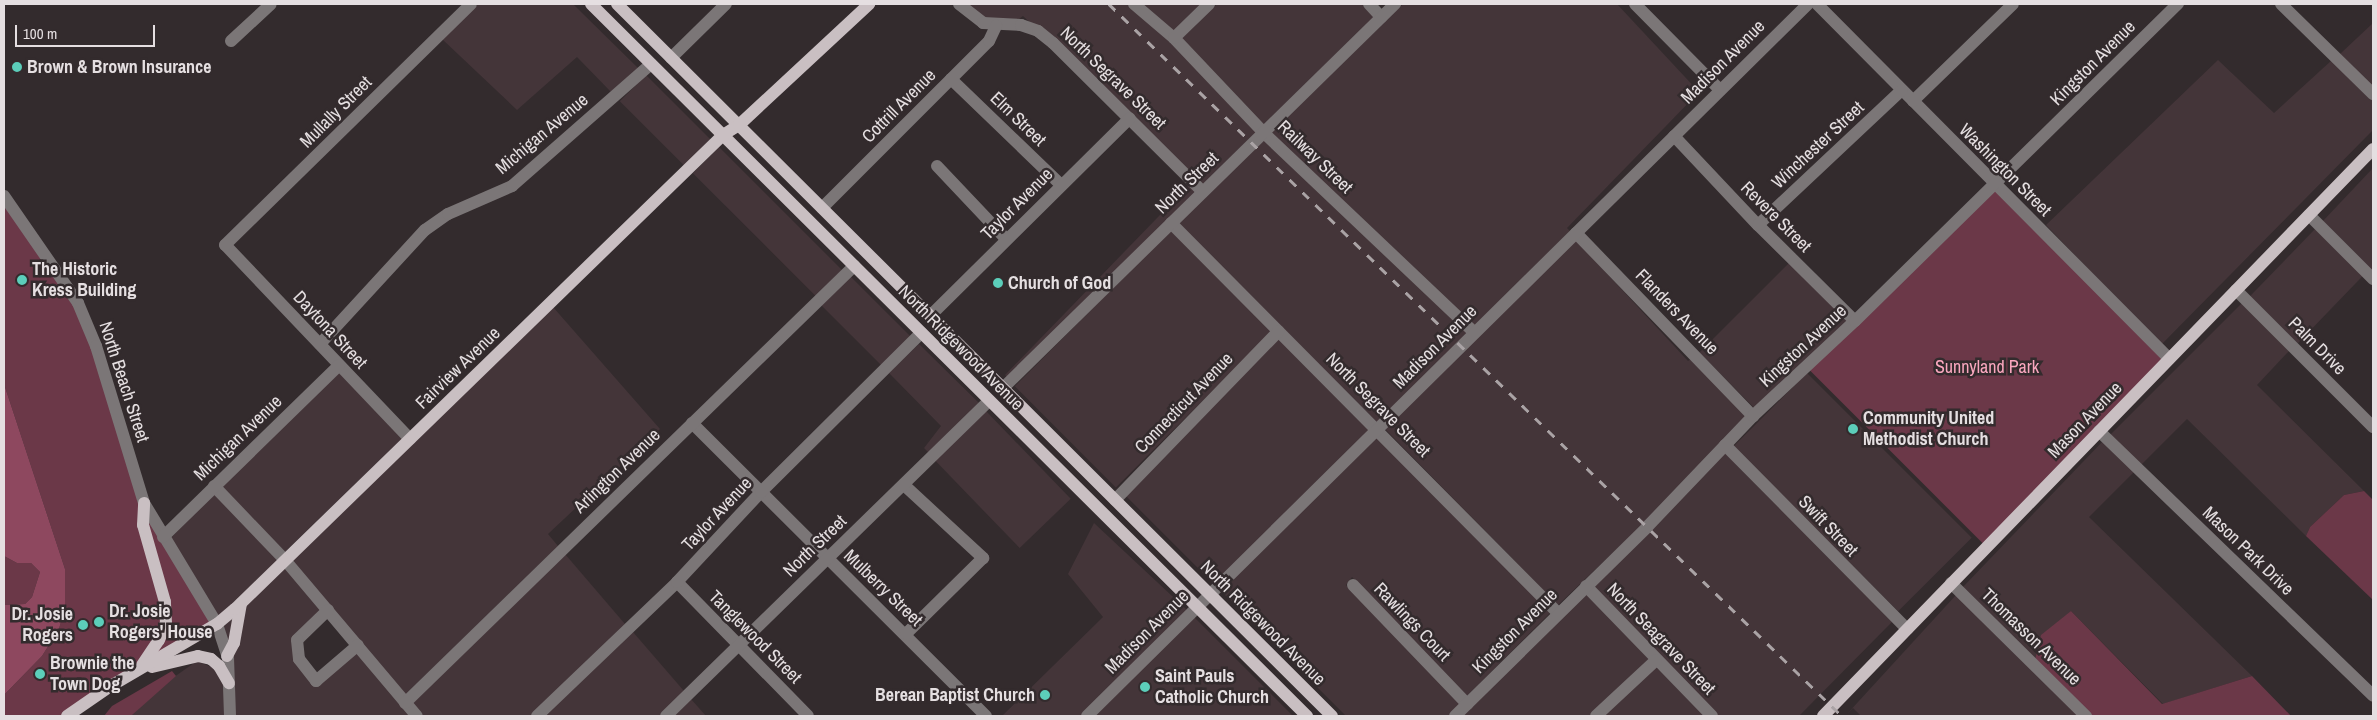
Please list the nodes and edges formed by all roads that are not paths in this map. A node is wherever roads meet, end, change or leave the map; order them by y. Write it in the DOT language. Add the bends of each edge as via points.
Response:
graph roads {
  1 [pos="271,4"];
  2 [pos="471,4"];
  3 [pos="590,4"];
  4 [pos="616,4"];
  5 [pos="726,4"];
  6 [pos="869,4"];
  7 [pos="959,4"];
  8 [pos="1134,4"];
  9 [pos="1209,4"];
  10 [pos="1369,4"];
  11 [pos="1395,4"];
  12 [pos="1634,4"];
  13 [pos="1808,4"];
  14 [pos="1817,4"];
  15 [pos="2013,4"];
  16 [pos="2178,4"];
  17 [pos="2281,4"];
  18 [pos="1381,17"];
  19 [pos="996,26"];
  20 [pos="1174,38"];
  21 [pos="231,41"];
  22 [pos="671,58"];
  23 [pos="651,64"];
  24 [pos="951,79"];
  25 [pos="1720,90"];
  26 [pos="1902,90"];
  27 [pos="2373,94"];
  28 [pos="1914,101"];
  29 [pos="1130,118"];
  30 [pos="739,125"];
  31 [pos="1264,133"];
  32 [pos="723,135"];
  33 [pos="1674,136"];
  34 [pos="2373,149"];
  35 [pos="937,166"];
  36 [pos="1061,185"];
  37 [pos="1995,185"];
  38 [pos="1203,192"];
  39 [pos="4,196"];
  40 [pos="822,208"];
  41 [pos="2308,215"];
  42 [pos="1171,223"];
  43 [pos="1758,225"];
  44 [pos="1576,233"];
  45 [pos="1006,239"];
  46 [pos="225,244"];
  47 [pos="854,266"];
  48 [pos="882,268"];
  49 [pos="2373,279"];
  50 [pos="2236,290"];
  51 [pos="930,316"];
  52 [pos="1855,321"];
  53 [pos="1279,331"];
  54 [pos="1474,332"];
  55 [pos="921,333"];
  56 [pos="320,344"];
  57 [pos="2169,359"];
  58 [pos="339,365"];
  59 [pos="1003,388"];
  60 [pos="989,401"];
  61 [pos="1753,416"];
  62 [pos="692,422"];
  63 [pos="2373,427"];
  64 [pos="1377,429"];
  65 [pos="2099,431"];
  66 [pos="410,439"];
  67 [pos="1725,445"];
  68 [pos="904,485"];
  69 [pos="214,486"];
  70 [pos="761,492"];
  71 [pos="1115,500"];
  72 [pos="144,503"];
  73 [pos="163,537"];
  74 [pos="827,558"];
  75 [pos="285,560"];
  76 [pos="676,582"];
  77 [pos="1951,584"];
  78 [pos="1353,585"];
  79 [pos="1586,586"];
  80 [pos="1210,595"];
  81 [pos="241,604"];
  82 [pos="1197,607"];
  83 [pos="328,610"];
  84 [pos="1558,613"];
  85 [pos="217,624"];
  86 [pos="1907,629"];
  87 [pos="906,634"];
  88 [pos="358,645"];
  89 [pos="738,645"];
  90 [pos="227,656"];
  91 [pos="1656,660"];
  92 [pos="138,671"];
  93 [pos="229,683"];
  94 [pos="2373,696"];
  95 [pos="405,703"];
  96 [pos="1467,704"];
  97 [pos="76,714"];
  98 [pos="230,716"];
  99 [pos="417,716"];
  100 [pos="537,716"];
  101 [pos="666,716"];
  102 [pos="808,716"];
  103 [pos="986,716"];
  104 [pos="1088,716"];
  105 [pos="1306,716"];
  106 [pos="1332,716"];
  107 [pos="1455,716"];
  108 [pos="1596,716"];
  109 [pos="1712,716"];
  110 [pos="1823,716"];
  111 [pos="2086,716"];
  1 -- 21 [label="street"];
  2 -- 46 [label="street, Mullally Street"];
  3 -- 23 [label="main road, North Ridgewood Avenue"];
  4 -- 22 [label="main road, North Ridgewood Avenue"];
  5 -- 22 [label="street"];
  6 -- 30 [label="main road, Fairview Avenue"];
  7 -- 19 [label="street, North Segrave Street" via="973,18"];
  8 -- 20 [label="street, Railway Street"];
  9 -- 20 [label="street"];
  10 -- 18 [label="street"];
  11 -- 18 [label="street, North Street"];
  12 -- 25 [label="street"];
  13 -- 25 [label="street, Madison Avenue"];
  14 -- 26 [label="street, Washington Street"];
  15 -- 28 [label="street"];
  16 -- 37 [label="street, Kingston Avenue"];
  17 -- 27 [label="street"];
  18 -- 31 [label="street, North Street"];
  19 -- 24 [label="street, Cottrill Avenue" via="989,41"];
  19 -- 29 [label="street, North Segrave Street" via="1022,24 1038,30"];
  20 -- 31 [label="street, Railway Street"];
  22 -- 30 [label="main road, North Ridgewood Avenue"];
  23 -- 32 [label="main road, North Ridgewood Avenue"];
  23 -- 56 [label="street, Michigan Avenue" via="512,186 448,214 426,230"];
  24 -- 36 [label="street, Elm Street"];
  24 -- 40 [label="street, Cottrill Avenue"];
  25 -- 33 [label="street, Madison Avenue"];
  26 -- 28 [label="street, Washington Street"];
  26 -- 43 [label="street, Winchester Street"];
  28 -- 37 [label="street, Washington Street"];
  29 -- 36 [label="street, Taylor Avenue"];
  29 -- 38 [label="street, North Segrave Street"];
  30 -- 32 [label="main road, Fairview Avenue"];
  30 -- 40 [label="main road, North Ridgewood Avenue"];
  31 -- 38 [label="street, North Street"];
  31 -- 54 [label="street, Railway Street"];
  32 -- 47 [label="main road, North Ridgewood Avenue"];
  32 -- 66 [label="main road, Fairview Avenue"];
  33 -- 43 [label="street, Revere Street"];
  33 -- 44 [label="street, Madison Avenue"];
  34 -- 41 [label="main road, Mason Avenue"];
  35 -- 45 [label="street"];
  36 -- 45 [label="street, Taylor Avenue"];
  37 -- 52 [label="street, Kingston Avenue"];
  37 -- 57 [label="street, Washington Street"];
  38 -- 42 [label="street, North Street"];
  39 -- 72 [label="street, North Beach Street" via="78,303 96,346"];
  40 -- 48 [label="main road, North Ridgewood Avenue"];
  41 -- 49 [label="street"];
  41 -- 50 [label="main road, Mason Avenue"];
  42 -- 53 [label="street, North Segrave Street"];
  42 -- 59 [label="street, North Street"];
  43 -- 52 [label="street, Revere Street"];
  44 -- 54 [label="street, Madison Avenue"];
  44 -- 61 [label="street, Flanders Avenue"];
  45 -- 51 [label="street, Taylor Avenue"];
  46 -- 56 [label="street, Daytona Street"];
  47 -- 48 [label="main road" via="865,264"];
  47 -- 55 [label="main road, North Ridgewood Avenue"];
  47 -- 62 [label="street, Arlington Avenue"];
  48 -- 51 [label="main road, North Ridgewood Avenue"];
  50 -- 57 [label="main road, Mason Avenue"];
  50 -- 63 [label="street, Palm Drive"];
  51 -- 59 [label="main road, North Ridgewood Avenue"];
  52 -- 61 [label="street, Kingston Avenue"];
  53 -- 64 [label="street, North Segrave Street"];
  53 -- 71 [label="street, Connecticut Avenue"];
  54 -- 64 [label="street, Madison Avenue"];
  55 -- 60 [label="main road, North Ridgewood Avenue"];
  55 -- 70 [label="street, Taylor Avenue"];
  56 -- 58 [label="street, Daytona Street"];
  57 -- 65 [label="main road, Mason Avenue"];
  58 -- 66 [label="street, Daytona Street"];
  58 -- 69 [label="street, Michigan Avenue"];
  59 -- 71 [label="main road, North Ridgewood Avenue"];
  60 -- 68 [label="street, North Street"];
  60 -- 82 [label="main road, North Ridgewood Avenue"];
  61 -- 67 [label="street, Kingston Avenue"];
  62 -- 70 [label="street, Mulberry Street"];
  62 -- 95 [label="street, Arlington Avenue"];
  64 -- 80 [label="street, Madison Avenue"];
  64 -- 84 [label="street, North Segrave Street"];
  65 -- 77 [label="main road, Mason Avenue"];
  65 -- 94 [label="street, Mason Park Drive"];
  66 -- 75 [label="main road, Fairview Avenue"];
  67 -- 79 [label="street, Kingston Avenue"];
  67 -- 86 [label="street, Swift Street"];
  68 -- 74 [label="street, North Street"];
  68 -- 87 [label="street" via="983,558"];
  69 -- 73 [label="street, Michigan Avenue"];
  69 -- 75 [label="street"];
  70 -- 74 [label="street, Mulberry Street"];
  70 -- 76 [label="street, Taylor Avenue"];
  71 -- 80 [label="main road, North Ridgewood Avenue"];
  72 -- 73 [label="street, North Beach Street"];
  72 -- 92 [label="main road" via="142,525 165,602 166,623 160,640"];
  73 -- 85 [label="street, North Beach Street"];
  74 -- 87 [label="street, Mulberry Street"];
  74 -- 89 [label="street, North Street"];
  75 -- 81 [label="main road, Fairview Avenue"];
  75 -- 83 [label="street"];
  76 -- 89 [label="street, Tanglewood Street"];
  76 -- 100 [label="street, Taylor Avenue"];
  77 -- 86 [label="main road, Mason Avenue"];
  77 -- 111 [label="street, Thomasson Avenue"];
  78 -- 96 [label="street, Rawlings Court"];
  79 -- 84 [label="street, Kingston Avenue"];
  79 -- 91 [label="street, North Seagrave Street"];
  80 -- 82 [label="street, Madison Avenue"];
  80 -- 106 [label="main road, North Ridgewood Avenue"];
  81 -- 85 [label="main road, Fairview Avenue"];
  81 -- 90 [label="main road" via="234,643"];
  82 -- 104 [label="street, Madison Avenue"];
  82 -- 105 [label="main road, North Ridgewood Avenue"];
  83 -- 88 [label="street"];
  83 -- 88 [label="street" via="298,640 298,659 316,680"];
  84 -- 96 [label="street, Kingston Avenue"];
  85 -- 90 [label="street, North Beach Street"];
  85 -- 92 [label="main road, Fairview Avenue"];
  86 -- 110 [label="main road, Mason Avenue"];
  87 -- 103 [label="street, Mulberry Street"];
  88 -- 95 [label="street"];
  89 -- 101 [label="street, North Street"];
  89 -- 102 [label="street, Tanglewood Street"];
  90 -- 93 [label="street, North Beach Street"];
  91 -- 108 [label="street"];
  91 -- 109 [label="street, North Seagrave Street"];
  92 -- 93 [label="main road" via="198,656 211,659"];
  92 -- 97 [label="main road, Fairview Avenue"];
  93 -- 98 [label="street, North Beach Street"];
  95 -- 99 [label="street"];
  96 -- 107 [label="street, Kingston Avenue"];
}
